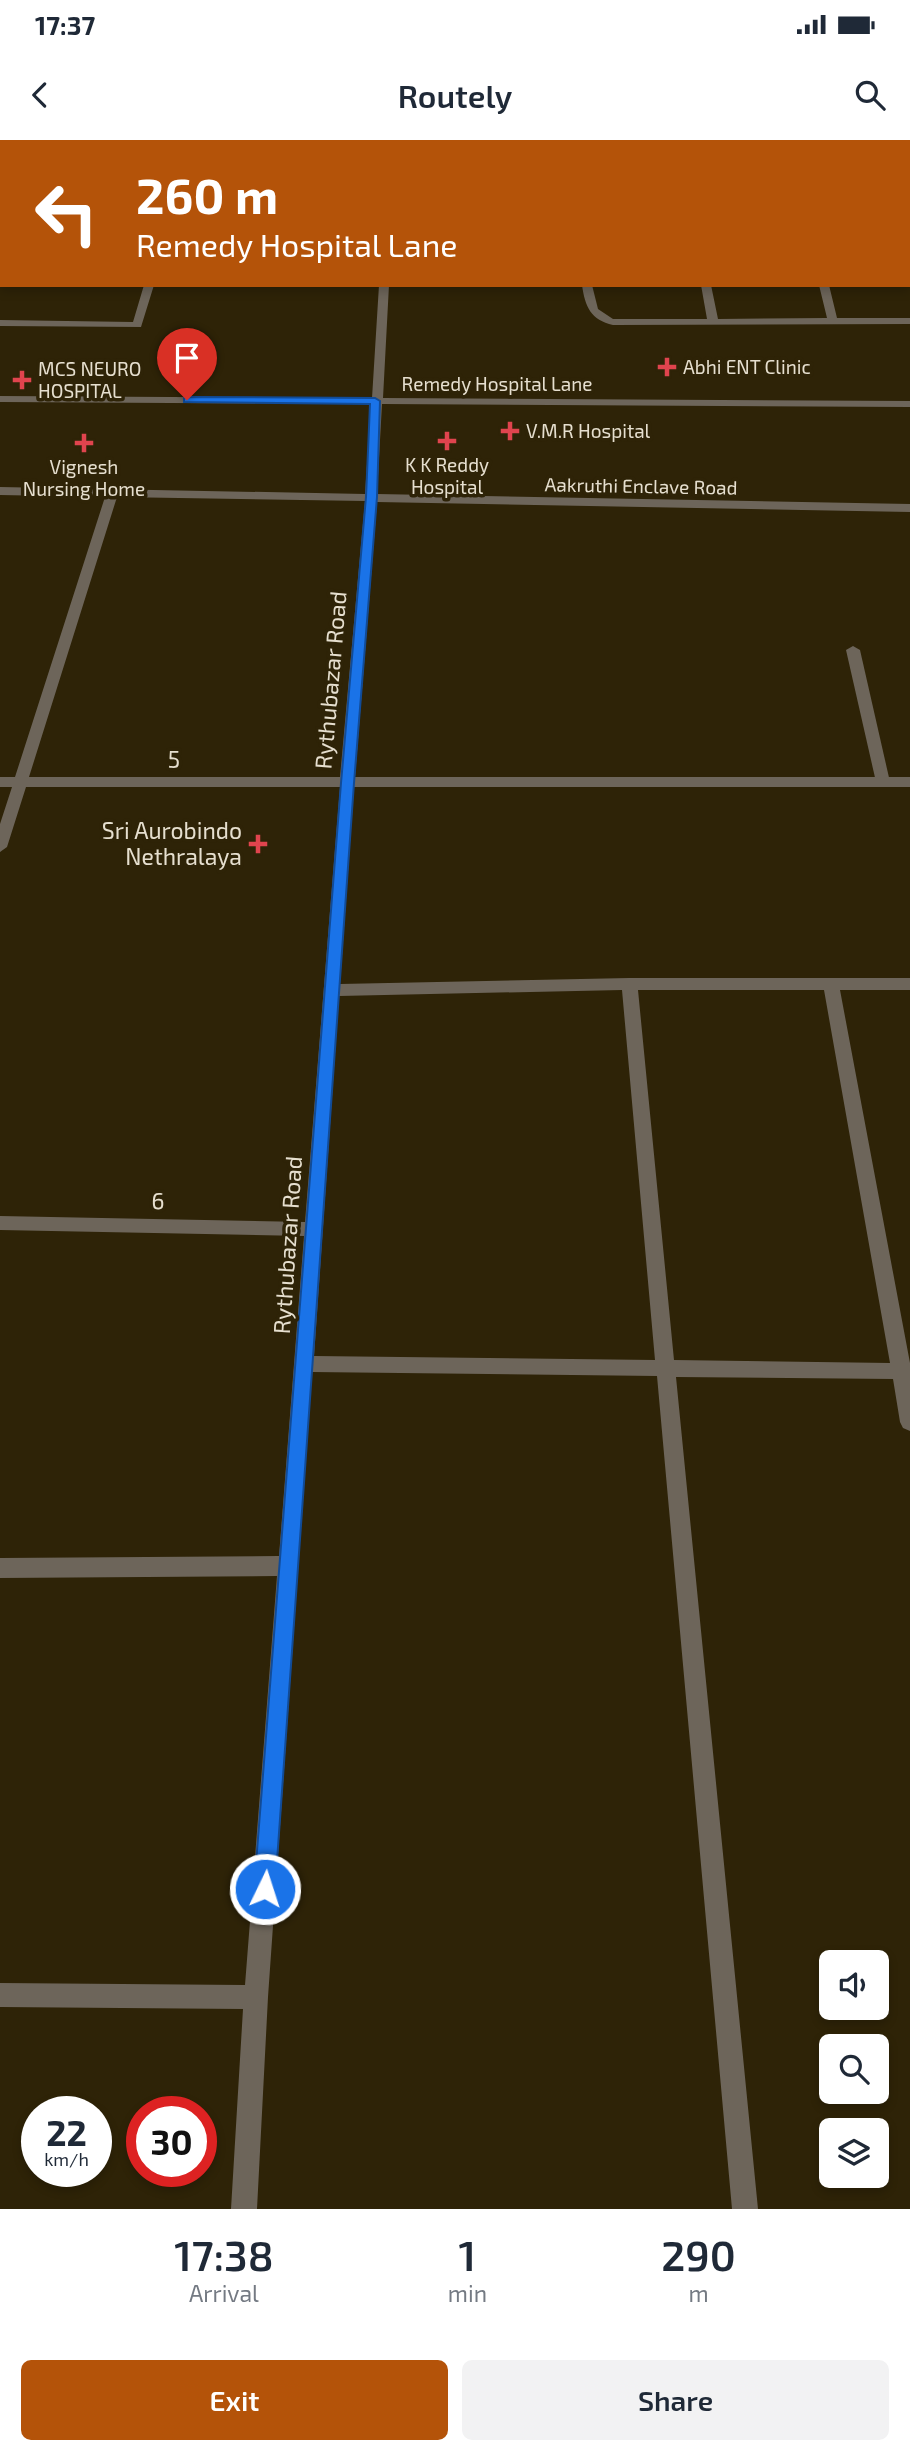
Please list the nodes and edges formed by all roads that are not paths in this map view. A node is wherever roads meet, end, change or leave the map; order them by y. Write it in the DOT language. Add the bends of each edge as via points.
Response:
graph roads {
  1 [pos="148,287"];
  2 [pos="384,287"];
  3 [pos="588,287"];
  4 [pos="706,287"];
  5 [pos="824,287"];
  6 [pos="713,321"];
  7 [pos="833,321"];
  8 [pos="910,321"];
  9 [pos="0,323"];
  10 [pos="0,399"];
  11 [pos="375,401"];
  12 [pos="910,404"];
  13 [pos="0,491"];
  14 [pos="112,493"];
  15 [pos="371,497"];
  16 [pos="910,508"];
  17 [pos="853,650"];
  18 [pos="0,782"];
  19 [pos="22,782"];
  20 [pos="883,782"];
  21 [pos="910,782"];
  22 [pos="347,783"];
  23 [pos="0,847"];
  24 [pos="831,983"];
  25 [pos="629,984"];
  26 [pos="910,985"];
  27 [pos="331,990"];
  28 [pos="0,1223"];
  29 [pos="314,1228"];
  30 [pos="303,1364"];
  31 [pos="663,1368"];
  32 [pos="905,1371"];
  33 [pos="910,1422"];
  34 [pos="289,1566"];
  35 [pos="0,1568"];
  36 [pos="0,1995"];
  37 [pos="256,1997"];
  38 [pos="244,2209"];
  39 [pos="745,2209"];
  1 -- 9 [label="street" via="137,325"];
  2 -- 11 [label="street, Rythubazar Road"];
  3 -- 6 [label="street" via="594,312 604,321"];
  4 -- 6 [label="street"];
  5 -- 7 [label="street"];
  6 -- 7 [label="street"];
  7 -- 8 [label="street"];
  10 -- 11 [label="street, Remedy Hospital Lane"];
  11 -- 12 [label="street, Remedy Hospital Lane"];
  11 -- 15 [label="street, Rythubazar Road"];
  13 -- 14 [label="street, Aakruthi Enclave Road"];
  14 -- 15 [label="street, Aakruthi Enclave Road"];
  14 -- 19 [label="street"];
  15 -- 16 [label="street, Aakruthi Enclave Road"];
  15 -- 22 [label="street, Rythubazar Road"];
  17 -- 20 [label="street"];
  18 -- 19 [label="street, 5"];
  19 -- 22 [label="street, 5"];
  19 -- 23 [label="street"];
  20 -- 21 [label="street, 5"];
  20 -- 22 [label="street, 5"];
  22 -- 27 [label="street, Rythubazar Road"];
  24 -- 25 [label="street"];
  24 -- 26 [label="street"];
  24 -- 32 [label="street"];
  25 -- 27 [label="street"];
  25 -- 31 [label="street"];
  27 -- 29 [label="street, Rythubazar Road"];
  28 -- 29 [label="street, 6"];
  29 -- 30 [label="street, Rythubazar Road"];
  30 -- 31 [label="street"];
  30 -- 34 [label="street, Rythubazar Road"];
  31 -- 32 [label="street"];
  31 -- 39 [label="street"];
  32 -- 33 [label="street"];
  34 -- 35 [label="street"];
  34 -- 37 [label="street, Rythubazar Road"];
  36 -- 37 [label="street"];
  37 -- 38 [label="street, Rythubazar Road"];
}
